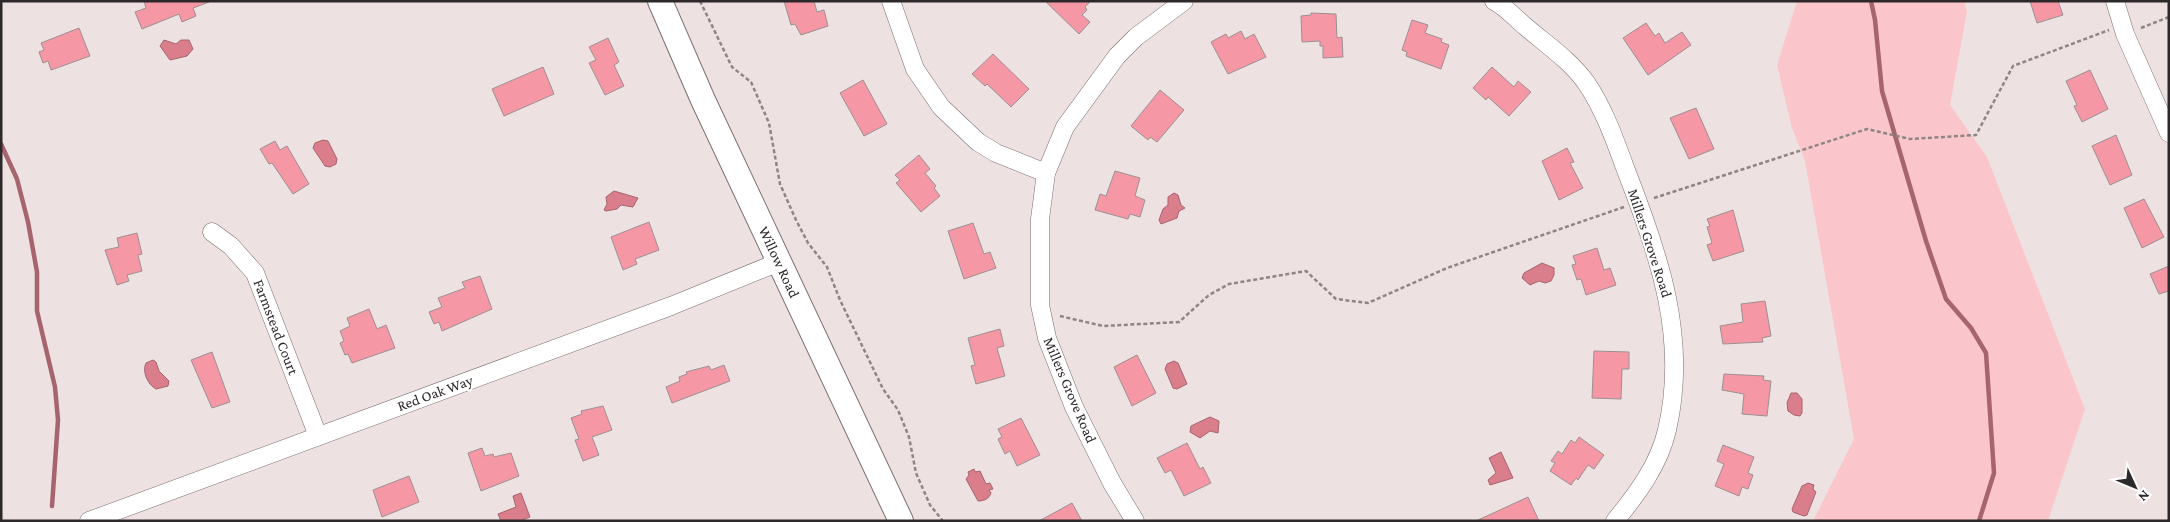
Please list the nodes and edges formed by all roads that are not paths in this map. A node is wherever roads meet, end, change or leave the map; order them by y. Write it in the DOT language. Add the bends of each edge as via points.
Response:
graph roads {
  1 [pos="660,1"];
  2 [pos="891,1"];
  3 [pos="1184,1"];
  4 [pos="2115,1"];
  5 [pos="1496,2"];
  6 [pos="2169,133"];
  7 [pos="1046,173"];
  8 [pos="212,232"];
  9 [pos="779,262"];
  10 [pos="318,436"];
  11 [pos="89,521"];
  12 [pos="901,521"];
  13 [pos="1135,521"];
  14 [pos="1615,521"];
  1 -- 9 [label="street, Willow Road"];
  2 -- 7 [label="street" via="915,69 941,107 978,142"];
  3 -- 7 [label="street, Millers Grove Road" via="1136,37 1117,56 1065,127"];
  4 -- 6 [label="street" via="2123,29"];
  5 -- 14 [label="street, Millers Grove Road" via="1566,60 1587,84 1610,126 1666,286 1672,321 1674,386 1667,431 1638,493"];
  7 -- 13 [label="street, Millers Grove Road" via="1040,219 1040,305 1047,338 1074,407"];
  8 -- 10 [label="street, Farmstead Court" via="231,246 255,273"];
  9 -- 10 [label="street, Red Oak Way" via="671,306"];
  9 -- 12 [label="street, Willow Road"];
  10 -- 11 [label="street, Red Oak Way"];
}
